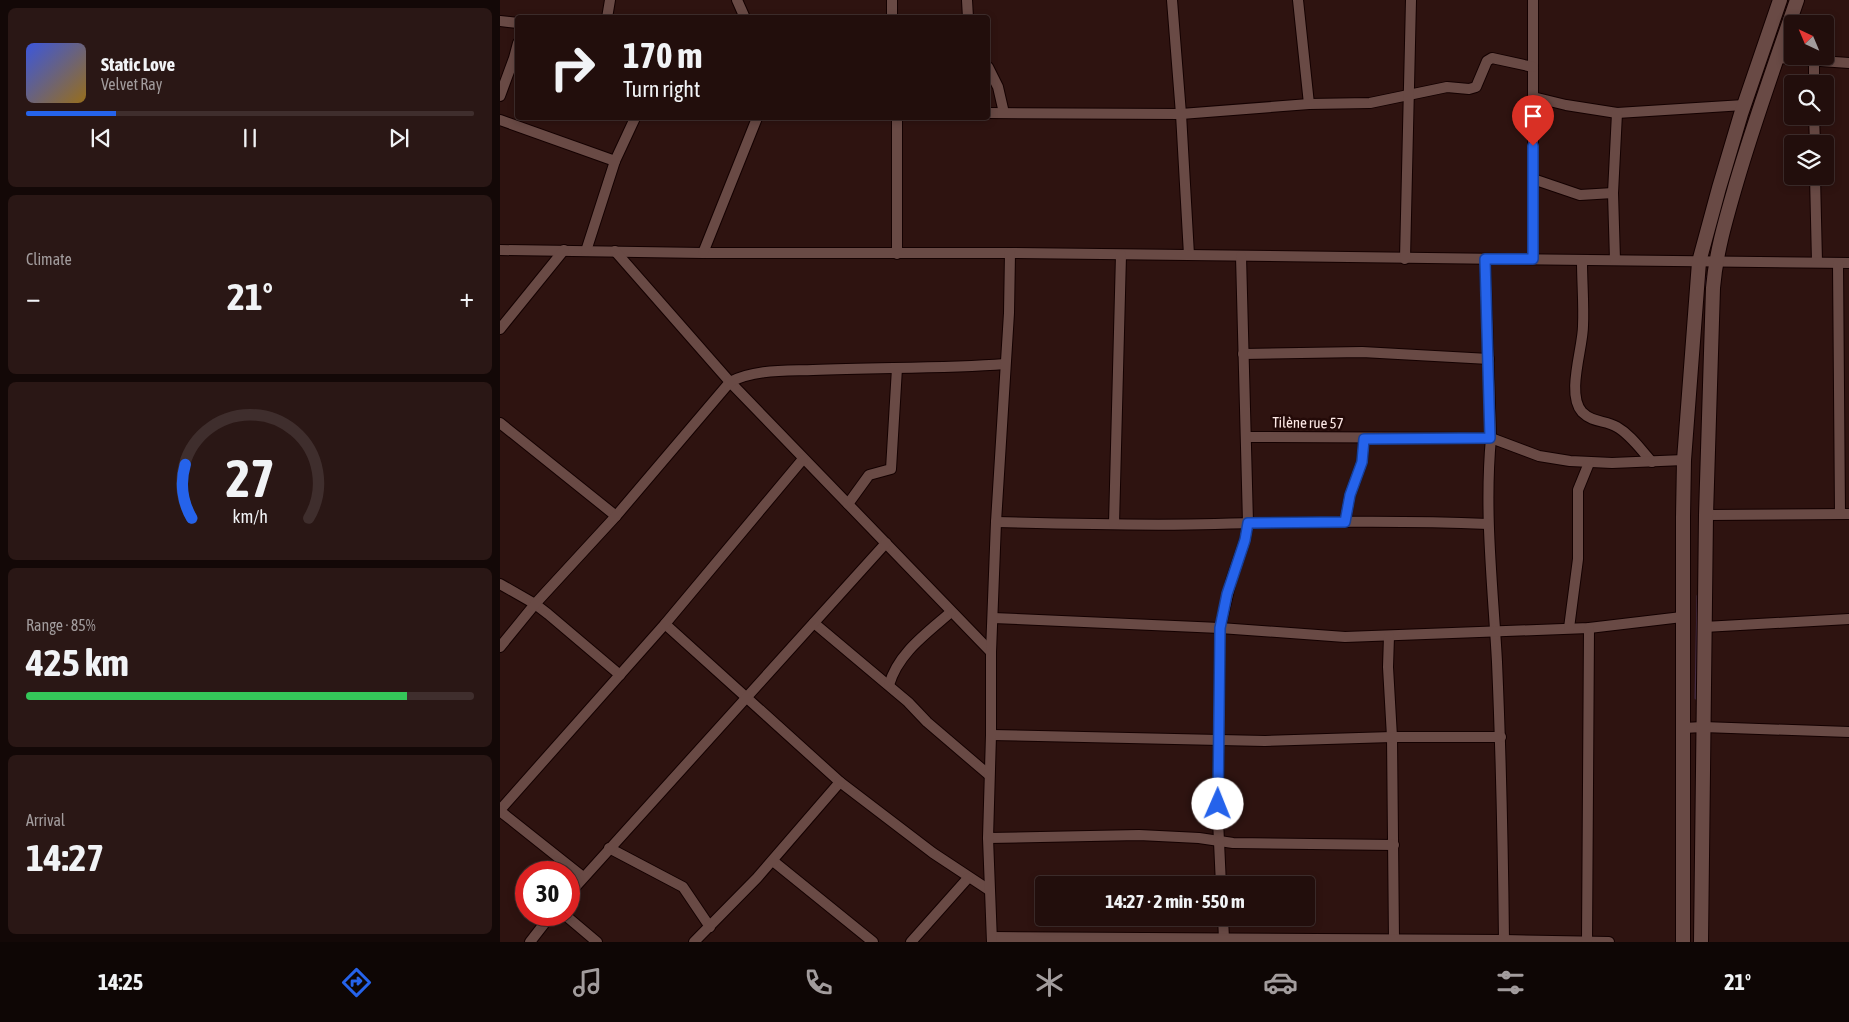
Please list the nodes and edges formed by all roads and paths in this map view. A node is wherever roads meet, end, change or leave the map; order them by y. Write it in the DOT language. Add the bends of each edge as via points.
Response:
graph roads {
  1 [pos="610,0"];
  2 [pos="737,0"];
  3 [pos="892,0"];
  4 [pos="967,0"];
  5 [pos="1172,0"];
  6 [pos="1298,0"];
  7 [pos="1411,0"];
  8 [pos="1533,0"];
  9 [pos="1780,0"];
  10 [pos="1797,0"];
  11 [pos="608,15"];
  12 [pos="744,15"];
  13 [pos="892,15"];
  14 [pos="968,15"];
  15 [pos="500,21"];
  16 [pos="515,23"];
  17 [pos="515,54"];
  18 [pos="1777,58"];
  19 [pos="1784,59"];
  20 [pos="1834,62"];
  21 [pos="1849,63"];
  22 [pos="1533,68"];
  23 [pos="990,71"];
  24 [pos="1409,94"];
  25 [pos="500,96"];
  26 [pos="1533,97"];
  27 [pos="1309,104"];
  28 [pos="1744,105"];
  29 [pos="990,113"];
  30 [pos="1617,113"];
  31 [pos="1004,114"];
  32 [pos="1181,114"];
  33 [pos="500,120"];
  34 [pos="633,120"];
  35 [pos="756,120"];
  36 [pos="896,120"];
  37 [pos="614,161"];
  38 [pos="1533,179"];
  39 [pos="1815,185"];
  40 [pos="1613,193"];
  41 [pos="500,250"];
  42 [pos="564,250"];
  43 [pos="586,250"];
  44 [pos="615,252"];
  45 [pos="703,254"];
  46 [pos="897,254"];
  47 [pos="1010,254"];
  48 [pos="1121,255"];
  49 [pos="1189,255"];
  50 [pos="1241,256"];
  51 [pos="1405,259"];
  52 [pos="1485,259"];
  53 [pos="1533,259"];
  54 [pos="1615,260"];
  55 [pos="1582,261"];
  56 [pos="1699,262"];
  57 [pos="1715,262"];
  58 [pos="1817,262"];
  59 [pos="1838,263"];
  60 [pos="1849,263"];
  61 [pos="500,329"];
  62 [pos="1244,354"];
  63 [pos="1489,359"];
  64 [pos="1005,364"];
  65 [pos="897,368"];
  66 [pos="730,382"];
  67 [pos="500,423"];
  68 [pos="1246,437"];
  69 [pos="1490,438"];
  70 [pos="1364,439"];
  71 [pos="803,459"];
  72 [pos="1684,460"];
  73 [pos="1652,462"];
  74 [pos="1589,463"];
  75 [pos="848,504"];
  76 [pos="1844,514"];
  77 [pos="1706,515"];
  78 [pos="616,516"];
  79 [pos="996,522"];
  80 [pos="1345,522"];
  81 [pos="1248,523"];
  82 [pos="1114,524"];
  83 [pos="1488,524"];
  84 [pos="886,543"];
  85 [pos="500,584"];
  86 [pos="535,604"];
  87 [pos="951,612"];
  88 [pos="1682,617"];
  89 [pos="992,618"];
  90 [pos="1849,619"];
  91 [pos="814,623"];
  92 [pos="665,624"];
  93 [pos="1704,627"];
  94 [pos="1220,628"];
  95 [pos="1570,628"];
  96 [pos="1589,628"];
  97 [pos="1495,632"];
  98 [pos="1389,636"];
  99 [pos="500,647"];
  100 [pos="991,652"];
  101 [pos="620,676"];
  102 [pos="889,685"];
  103 [pos="745,698"];
  104 [pos="1703,727"];
  105 [pos="1682,728"];
  106 [pos="1849,732"];
  107 [pos="991,735"];
  108 [pos="1392,737"];
  109 [pos="1501,737"];
  110 [pos="1220,739"];
  111 [pos="989,775"];
  112 [pos="840,782"];
  113 [pos="500,810"];
  114 [pos="988,838"];
  115 [pos="1218,841"];
  116 [pos="1394,845"];
  117 [pos="609,848"];
  118 [pos="773,861"];
  119 [pos="1220,876"];
  120 [pos="582,877"];
  121 [pos="968,878"];
  122 [pos="580,880"];
  123 [pos="989,890"];
  124 [pos="542,926"];
  125 [pos="578,926"];
  126 [pos="1223,926"];
  127 [pos="710,927"];
  128 [pos="992,939"];
  129 [pos="1224,939"];
  130 [pos="1320,940"];
  131 [pos="1394,940"];
  132 [pos="1504,940"];
  133 [pos="1587,941"];
  134 [pos="530,942"];
  135 [pos="596,942"];
  136 [pos="694,942"];
  137 [pos="873,942"];
  138 [pos="911,942"];
  139 [pos="1609,942"];
  140 [pos="1683,942"];
  141 [pos="1701,942"];
  1 -- 11 [label="street"];
  2 -- 12 [label="street"];
  3 -- 13 [label="street"];
  4 -- 14 [label="street"];
  5 -- 32 [label="street"];
  6 -- 27 [label="street"];
  7 -- 24 [label="street"];
  8 -- 22 [label="street"];
  9 -- 28 [label="street"];
  10 -- 18 [label="street"];
  15 -- 16 [label="street"];
  17 -- 25 [label="street"];
  18 -- 19 [label="street"];
  18 -- 57 [label="street" via="1748,144"];
  20 -- 21 [label="street"];
  22 -- 24 [label="street" via="1492,58 1487,61 1476,86"];
  22 -- 26 [label="street"];
  23 -- 31 [label="street" via="998,87"];
  24 -- 27 [label="street" via="1370,103"];
  24 -- 51 [label="street"];
  26 -- 30 [label="street"];
  26 -- 38 [label="street"];
  27 -- 32 [label="street"];
  28 -- 30 [label="street"];
  28 -- 56 [label="street"];
  29 -- 31 [label="street"];
  30 -- 40 [label="street"];
  31 -- 32 [label="street"];
  32 -- 49 [label="street"];
  33 -- 37 [label="street"];
  34 -- 37 [label="street"];
  35 -- 45 [label="street"];
  36 -- 46 [label="street"];
  37 -- 43 [label="street"];
  38 -- 40 [label="street" via="1580,195"];
  38 -- 53 [label="street"];
  39 -- 58 [label="street"];
  40 -- 54 [label="street"];
  41 -- 42 [label="street"];
  42 -- 43 [label="street"];
  42 -- 61 [label="street"];
  43 -- 44 [label="street"];
  44 -- 45 [label="street"];
  44 -- 66 [label="street"];
  45 -- 46 [label="street"];
  46 -- 47 [label="street"];
  47 -- 48 [label="street"];
  47 -- 64 [label="street"];
  48 -- 49 [label="street"];
  48 -- 82 [label="street"];
  49 -- 50 [label="street"];
  50 -- 51 [label="street"];
  50 -- 62 [label="street"];
  51 -- 52 [label="street"];
  52 -- 53 [label="street"];
  52 -- 63 [label="street"];
  53 -- 55 [label="street"];
  54 -- 55 [label="street"];
  54 -- 56 [label="street"];
  55 -- 73 [label="street" via="1583,328 1575,375 1578,405 1592,419 1620,429"];
  56 -- 57 [label="street"];
  56 -- 72 [label="street"];
  57 -- 58 [label="street"];
  57 -- 77 [label="street"];
  58 -- 59 [label="street"];
  59 -- 60 [label="street"];
  59 -- 76 [label="street"];
  62 -- 63 [label="street" via="1362,352"];
  62 -- 68 [label="street"];
  63 -- 69 [label="street"];
  64 -- 65 [label="street"];
  64 -- 79 [label="street"];
  65 -- 66 [label="street" via="760,374"];
  65 -- 75 [label="street" via="890,469 870,475"];
  66 -- 71 [label="street"];
  66 -- 78 [label="street"];
  67 -- 78 [label="street"];
  68 -- 70 [label="street, Tilène rue 57"];
  68 -- 81 [label="street"];
  69 -- 70 [label="street, Tilène rue 57"];
  69 -- 74 [label="street" via="1539,456"];
  69 -- 83 [label="street"];
  70 -- 80 [label="street" via="1362,462 1350,495"];
  71 -- 75 [label="street"];
  71 -- 92 [label="street"];
  72 -- 73 [label="street"];
  72 -- 88 [label="street"];
  73 -- 74 [label="street"];
  74 -- 95 [label="street" via="1578,490 1578,559"];
  75 -- 84 [label="street"];
  76 -- 77 [label="street"];
  77 -- 93 [label="street"];
  78 -- 86 [label="street"];
  79 -- 82 [label="street"];
  79 -- 89 [label="street"];
  80 -- 81 [label="street"];
  80 -- 83 [label="street"];
  81 -- 82 [label="street"];
  81 -- 94 [label="street"];
  83 -- 97 [label="street"];
  84 -- 87 [label="street"];
  84 -- 91 [label="street"];
  85 -- 86 [label="street"];
  86 -- 99 [label="street"];
  86 -- 101 [label="street"];
  87 -- 100 [label="street"];
  87 -- 102 [label="street" via="901,660"];
  88 -- 96 [label="street"];
  88 -- 105 [label="street"];
  89 -- 94 [label="street"];
  89 -- 100 [label="street"];
  90 -- 93 [label="street"];
  91 -- 102 [label="street"];
  91 -- 103 [label="street"];
  92 -- 101 [label="street"];
  92 -- 103 [label="street"];
  93 -- 104 [label="street"];
  94 -- 98 [label="street" via="1303,636"];
  94 -- 110 [label="street"];
  95 -- 96 [label="street"];
  95 -- 97 [label="street"];
  96 -- 133 [label="street"];
  97 -- 98 [label="street"];
  97 -- 109 [label="street"];
  98 -- 108 [label="street"];
  100 -- 107 [label="street"];
  101 -- 113 [label="street"];
  102 -- 111 [label="street"];
  103 -- 112 [label="street"];
  103 -- 117 [label="street"];
  104 -- 105 [label="street"];
  104 -- 106 [label="street"];
  104 -- 141 [label="street"];
  105 -- 140 [label="street"];
  107 -- 110 [label="street"];
  107 -- 111 [label="street"];
  108 -- 109 [label="street"];
  108 -- 110 [label="street" via="1265,741"];
  108 -- 116 [label="street"];
  109 -- 132 [label="street"];
  110 -- 115 [label="street"];
  111 -- 114 [label="street"];
  112 -- 118 [label="street"];
  112 -- 121 [label="street"];
  113 -- 120 [label="street"];
  114 -- 115 [label="street" via="1139,835"];
  114 -- 123 [label="street"];
  115 -- 116 [label="street"];
  115 -- 119 [label="street"];
  116 -- 131 [label="street"];
  117 -- 120 [label="street"];
  117 -- 127 [label="street" via="682,886"];
  118 -- 127 [label="street"];
  118 -- 137 [label="street"];
  120 -- 122 [label="street"];
  121 -- 123 [label="street"];
  121 -- 138 [label="street"];
  123 -- 128 [label="street"];
  124 -- 134 [label="street"];
  125 -- 135 [label="street"];
  126 -- 129 [label="street"];
  127 -- 136 [label="street"];
  128 -- 129 [label="street"];
  129 -- 130 [label="street"];
  130 -- 131 [label="street"];
  131 -- 132 [label="street"];
  132 -- 133 [label="street"];
  133 -- 139 [label="street"];
}
